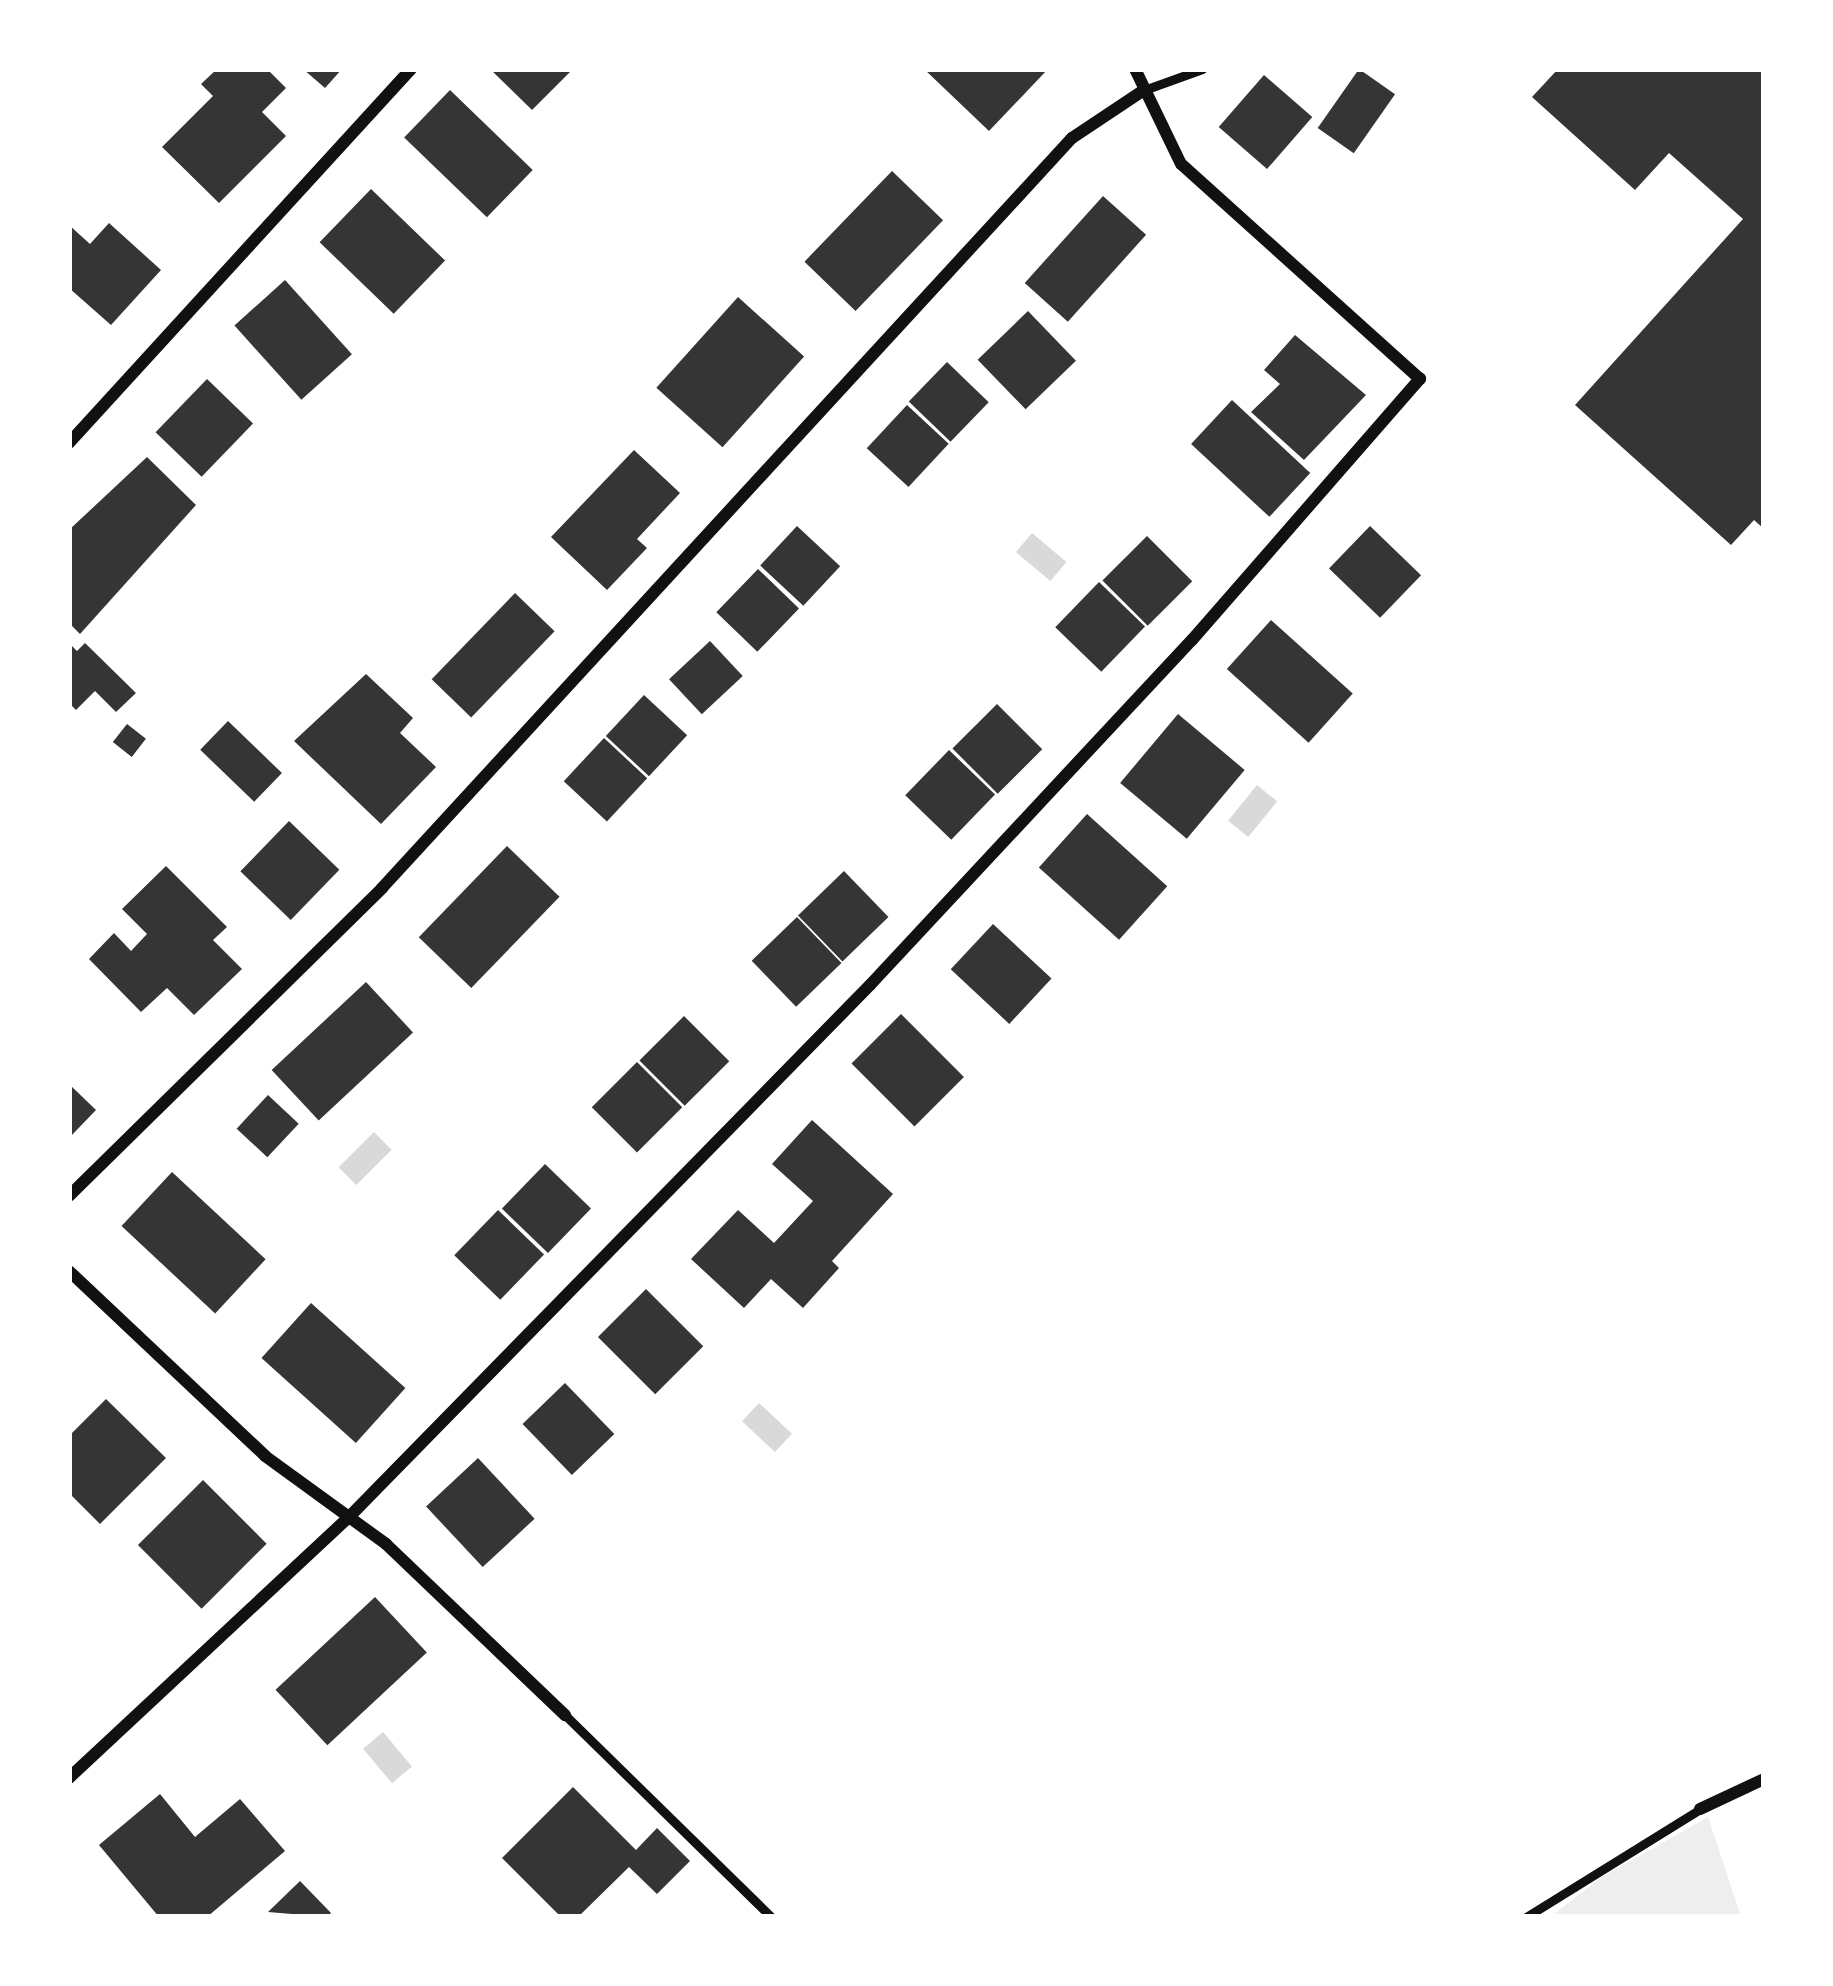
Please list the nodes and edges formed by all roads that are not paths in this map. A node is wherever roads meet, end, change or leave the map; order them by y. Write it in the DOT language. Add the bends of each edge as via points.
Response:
graph roads {
  1 [pos="411,69"];
  2 [pos="1135,69"];
  3 [pos="1202,69"];
  4 [pos="1144,90"];
  5 [pos="72,433"];
  6 [pos="69,1196"];
  7 [pos="69,1270"];
  8 [pos="350,1516"];
  9 [pos="565,1715"];
  10 [pos="69,1778"];
  11 [pos="1764,1779"];
  12 [pos="1700,1809"];
  13 [pos="771,1917"];
  14 [pos="1526,1917"];
  1 -- 5 [label="street"];
  2 -- 4 [label="street"];
  3 -- 4 [label="lane"];
  4 -- 6 [label="street" via="1072,138 382,888"];
  4 -- 8 [label="street" via="1181,164 1420,380 871,985"];
  7 -- 8 [label="street" via="265,1456"];
  8 -- 9 [label="street"];
  8 -- 10 [label="street"];
  9 -- 13 [label="lane"];
  11 -- 12 [label="street"];
  12 -- 14 [label="lane"];
}
